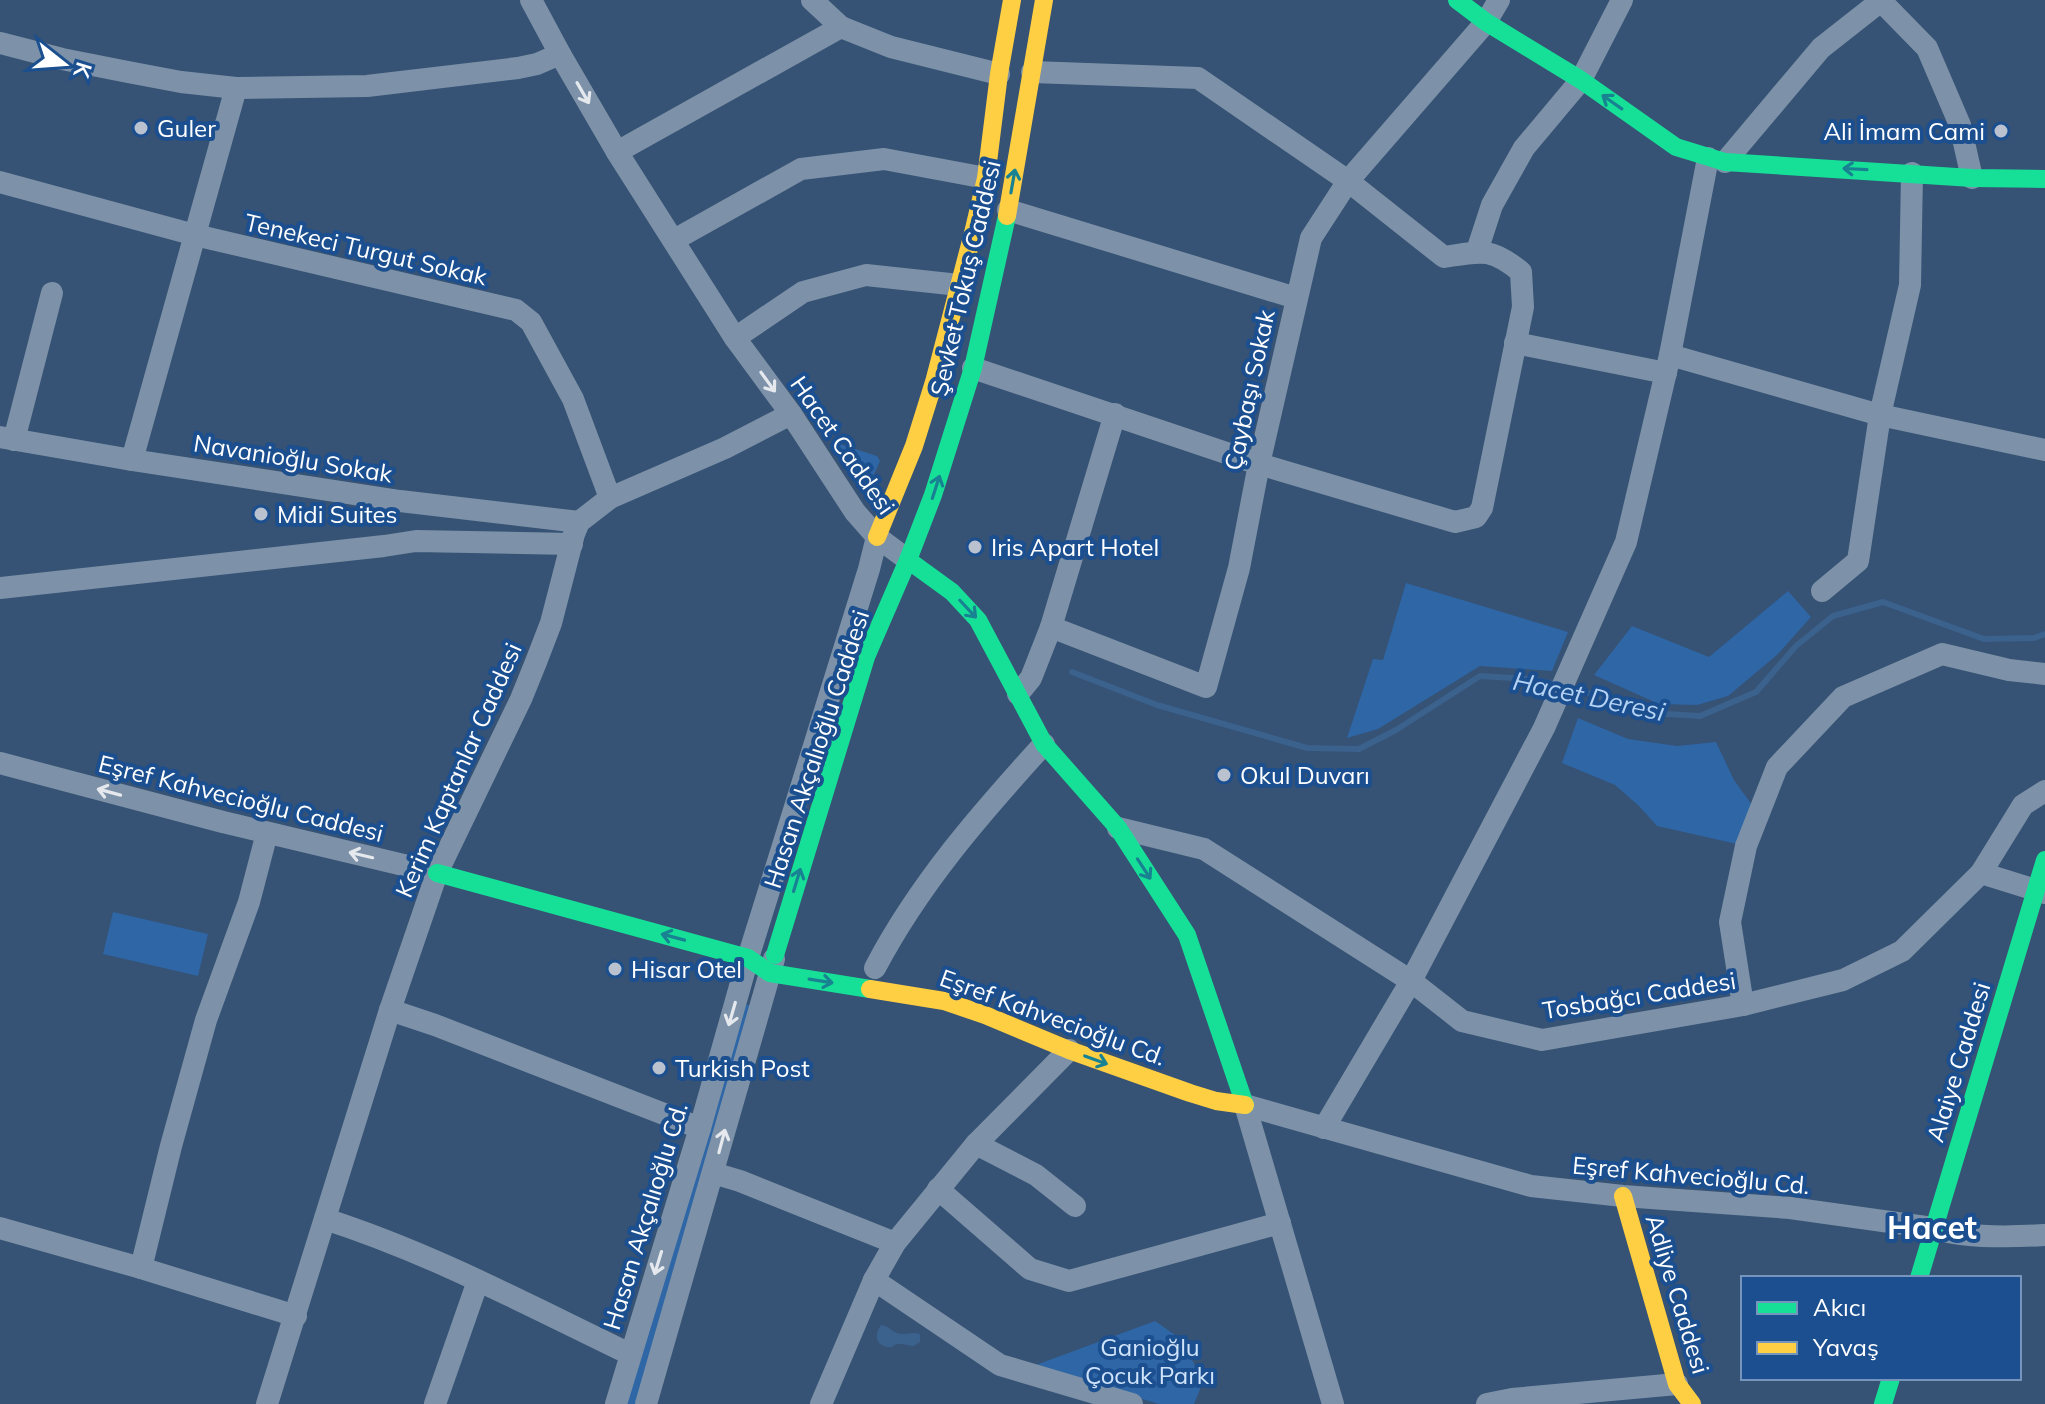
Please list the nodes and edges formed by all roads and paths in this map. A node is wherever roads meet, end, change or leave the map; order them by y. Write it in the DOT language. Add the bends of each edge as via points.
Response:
graph roads {
  1 [pos="531,0"];
  2 [pos="812,0"];
  3 [pos="1012,0"];
  4 [pos="1044,0"];
  5 [pos="1457,0"];
  6 [pos="1499,0"];
  7 [pos="1622,0"];
  8 [pos="1882,0"];
  9 [pos="1486,22"];
  10 [pos="841,27"];
  11 [pos="0,43"];
  12 [pos="560,54"];
  13 [pos="1032,72"];
  14 [pos="999,74"];
  15 [pos="1581,80"];
  16 [pos="236,88"];
  17 [pos="617,152"];
  18 [pos="1717,160"];
  19 [pos="1912,173"];
  20 [pos="986,178"];
  21 [pos="1972,178"];
  22 [pos="2045,179"];
  23 [pos="1348,181"];
  24 [pos="0,182"];
  25 [pos="1008,210"];
  26 [pos="195,235"];
  27 [pos="674,240"];
  28 [pos="1477,251"];
  29 [pos="959,285"];
  30 [pos="52,293"];
  31 [pos="1296,298"];
  32 [pos="735,338"];
  33 [pos="1515,343"];
  34 [pos="1668,364"];
  35 [pos="973,368"];
  36 [pos="791,414"];
  37 [pos="1115,414"];
  38 [pos="1880,415"];
  39 [pos="7,438"];
  40 [pos="2045,450"];
  41 [pos="132,460"];
  42 [pos="1259,464"];
  43 [pos="610,498"];
  44 [pos="579,522"];
  45 [pos="877,537"];
  46 [pos="572,544"];
  47 [pos="908,560"];
  48 [pos="0,588"];
  49 [pos="1822,591"];
  50 [pos="1051,627"];
  51 [pos="2045,674"];
  52 [pos="1018,694"];
  53 [pos="1044,744"];
  54 [pos="0,763"];
  55 [pos="2045,791"];
  56 [pos="1118,828"];
  57 [pos="267,833"];
  58 [pos="2045,860"];
  59 [pos="437,873"];
  60 [pos="1981,873"];
  61 [pos="2040,892"];
  62 [pos="748,958"];
  63 [pos="778,961"];
  64 [pos="875,968"];
  65 [pos="1411,981"];
  66 [pos="944,983"];
  67 [pos="976,993"];
  68 [pos="1743,1005"];
  69 [pos="390,1010"];
  70 [pos="1069,1050"];
  71 [pos="1207,1080"];
  72 [pos="1245,1105"];
  73 [pos="700,1128"];
  74 [pos="1324,1128"];
  75 [pos="976,1144"];
  76 [pos="713,1173"];
  77 [pos="938,1189"];
  78 [pos="1623,1196"];
  79 [pos="1075,1206"];
  80 [pos="325,1219"];
  81 [pos="1280,1223"];
  82 [pos="0,1228"];
  83 [pos="1933,1228"];
  84 [pos="2045,1235"];
  85 [pos="895,1243"];
  86 [pos="141,1268"];
  87 [pos="1920,1276"];
  88 [pos="874,1280"];
  89 [pos="478,1281"];
  90 [pos="296,1316"];
  91 [pos="630,1354"];
  92 [pos="1890,1380"];
  93 [pos="1677,1384"];
  94 [pos="267,1404"];
  95 [pos="435,1404"];
  96 [pos="616,1404"];
  97 [pos="646,1404"];
  98 [pos="821,1404"];
  99 [pos="1132,1404"];
  100 [pos="1333,1404"];
  101 [pos="1487,1404"];
  102 [pos="1692,1404"];
  103 [pos="1883,1404"];
  1 -- 12 [label="street, Hacet Caddesi"];
  2 -- 10 [label="street"];
  3 -- 14 [label="street, Şevket Tokuş Caddesi"];
  4 -- 13 [label="street, Şevket Tokuş Caddesi"];
  5 -- 9 [label="street"];
  6 -- 9 [label="street, Çaybaşı Sokak"];
  7 -- 15 [label="street"];
  8 -- 18 [label="street" via="1821,48"];
  8 -- 21 [label="street" via="1927,48 1960,125"];
  9 -- 15 [label="street"];
  9 -- 23 [label="street, Çaybaşı Sokak"];
  10 -- 14 [label="street" via="891,47"];
  10 -- 17 [label="street"];
  11 -- 16 [label="street" via="128,72"];
  12 -- 16 [label="street" via="504,70 367,86"];
  12 -- 17 [label="street, Hacet Caddesi, one-way"];
  13 -- 23 [label="street" via="1198,78"];
  25 -- 13 [label="street, Şevket Tokuş Caddesi, one-way"];
  14 -- 20 [label="street, Şevket Tokuş Caddesi"];
  18 -- 15 [label="street, one-way" via="1676,147"];
  15 -- 28 [label="street" via="1524,148 1492,205"];
  16 -- 26 [label="street"];
  17 -- 27 [label="street, Hacet Caddesi"];
  19 -- 18 [label="street, one-way"];
  18 -- 34 [label="street"];
  19 -- 21 [label="street"];
  19 -- 38 [label="street" via="1910,285"];
  20 -- 27 [label="street" via="884,159 801,169"];
  20 -- 29 [label="street, Şevket Tokuş Caddesi"];
  21 -- 22 [label="street"];
  23 -- 28 [label="street" via="1444,257"];
  23 -- 31 [label="street, Çaybaşı Sokak" via="1311,238"];
  24 -- 26 [label="street, Tenekeci Turgut Sokak"];
  25 -- 31 [label="street"];
  25 -- 35 [label="street, Şevket Tokuş Caddesi"];
  26 -- 41 [label="street"];
  26 -- 43 [label="street, Tenekeci Turgut Sokak" via="516,310 531,322 573,399"];
  27 -- 32 [label="street, Hacet Caddesi"];
  28 -- 33 [label="street" via="1503,257 1521,272 1523,307"];
  29 -- 32 [label="street" via="866,275 803,292"];
  29 -- 45 [label="street, Şevket Tokuş Caddesi" via="914,446"];
  30 -- 39 [label="street"];
  31 -- 42 [label="street, Çaybaşı Sokak"];
  32 -- 36 [label="street, Hacet Caddesi, one-way"];
  33 -- 34 [label="street"];
  33 -- 42 [label="street" via="1476,517 1455,522"];
  34 -- 38 [label="street"];
  34 -- 65 [label="street" via="1626,542 1544,728"];
  35 -- 37 [label="street"];
  47 -- 35 [label="street, Şevket Tokuş Caddesi, one-way"];
  36 -- 43 [label="street"];
  36 -- 45 [label="street, Hacet Caddesi"];
  37 -- 42 [label="street"];
  37 -- 50 [label="street"];
  38 -- 40 [label="street"];
  38 -- 49 [label="street" via="1858,561"];
  39 -- 41 [label="street, Navanioğlu Sokak"];
  41 -- 44 [label="street, Navanioğlu Sokak"];
  42 -- 50 [label="street, Çaybaşı Sokak" via="1239,568 1206,687"];
  43 -- 44 [label="street"];
  44 -- 46 [label="street, Kerim Kaptanlar Caddesi"];
  45 -- 47 [label="street, Hacet Caddesi"];
  45 -- 62 [label="street, Hasan Akçalıoğlu Cd."];
  46 -- 48 [label="street" via="416,541"];
  46 -- 59 [label="street, Kerim Kaptanlar Caddesi" via="551,623 521,699"];
  47 -- 52 [label="street, Hacet Caddesi, one-way" via="952,592 978,620"];
  63 -- 47 [label="street, Hasan Akçalıoğlu Caddesi, one-way" via="834,755 866,657"];
  50 -- 52 [label="street" via="1031,678"];
  51 -- 68 [label="street" via="1942,654 1843,697 1777,767 1746,846 1730,922"];
  52 -- 53 [label="street, Hacet Caddesi"];
  53 -- 56 [label="street, Hacet Caddesi"];
  53 -- 64 [label="street" via="947,855"];
  57 -- 54 [label="street, Eşref Kahvecioğlu Caddesi, one-way"];
  55 -- 60 [label="street, Tosbağcı Caddesi" via="2023,805"];
  56 -- 65 [label="street, Tosbağcı Caddesi" via="1204,849"];
  56 -- 72 [label="street, Hacet Caddesi, one-way" via="1187,935 1221,1056"];
  59 -- 57 [label="street, Eşref Kahvecioğlu Caddesi, one-way"];
  57 -- 86 [label="street" via="249,902 206,1020"];
  58 -- 61 [label="street, Alaiye Caddesi"];
  62 -- 59 [label="street, Eşref Kahvecioğlu Caddesi, one-way"];
  59 -- 69 [label="street, Kerim Kaptanlar Caddesi"];
  60 -- 61 [label="street"];
  60 -- 68 [label="street, Tosbağcı Caddesi" via="1902,951 1843,980"];
  61 -- 83 [label="street, Alaiye Caddesi"];
  62 -- 63 [label="street, Eşref Kahvecioğlu Cd."];
  62 -- 73 [label="street, Hasan Akçalıoğlu Cd., one-way"];
  63 -- 70 [label="street, Eşref Kahvecioğlu Cd., one-way" via="944,1001"];
  76 -- 63 [label="street, one-way"];
  65 -- 68 [label="street, Tosbağcı Caddesi" via="1462,1021 1542,1040"];
  65 -- 74 [label="street"];
  66 -- 67 [label="street, Eşref Kahvecioğlu Cd."];
  69 -- 73 [label="street"];
  69 -- 80 [label="street, Kerim Kaptanlar Caddesi"];
  70 -- 72 [label="street, Eşref Kahvecioğlu Cd., one-way" via="1190,1093"];
  70 -- 75 [label="street"];
  71 -- 72 [label="street, Eşref Kahvecioğlu Cd."];
  72 -- 74 [label="street, Eşref Kahvecioğlu Cd."];
  72 -- 81 [label="street"];
  73 -- 91 [label="street, Hasan Akçalıoğlu Cd., one-way"];
  74 -- 78 [label="street, Eşref Kahvecioğlu Cd." via="1531,1186"];
  75 -- 77 [label="street"];
  75 -- 79 [label="street" via="1036,1175"];
  76 -- 85 [label="street"];
  76 -- 97 [label="street"];
  77 -- 81 [label="street" via="1030,1269 1069,1281"];
  77 -- 85 [label="street"];
  78 -- 83 [label="street, Eşref Kahvecioğlu Cd." via="1790,1208"];
  78 -- 93 [label="street, Adliye Caddesi"];
  80 -- 89 [label="street"];
  80 -- 90 [label="street, Kerim Kaptanlar Caddesi"];
  81 -- 100 [label="street"];
  82 -- 86 [label="street"];
  83 -- 84 [label="street, Eşref Kahvecioğlu Cd."];
  83 -- 87 [label="street, Alaiye Caddesi"];
  85 -- 88 [label="street"];
  86 -- 90 [label="street"];
  88 -- 98 [label="street"];
  88 -- 99 [label="street" via="1000,1365"];
  89 -- 91 [label="street"];
  89 -- 95 [label="street"];
  90 -- 94 [label="street, Kerim Kaptanlar Caddesi"];
  91 -- 96 [label="street, Hasan Akçalıoğlu Cd."];
  92 -- 103 [label="street"];
  93 -- 101 [label="street"];
  93 -- 102 [label="street, Adliye Caddesi"];
}
